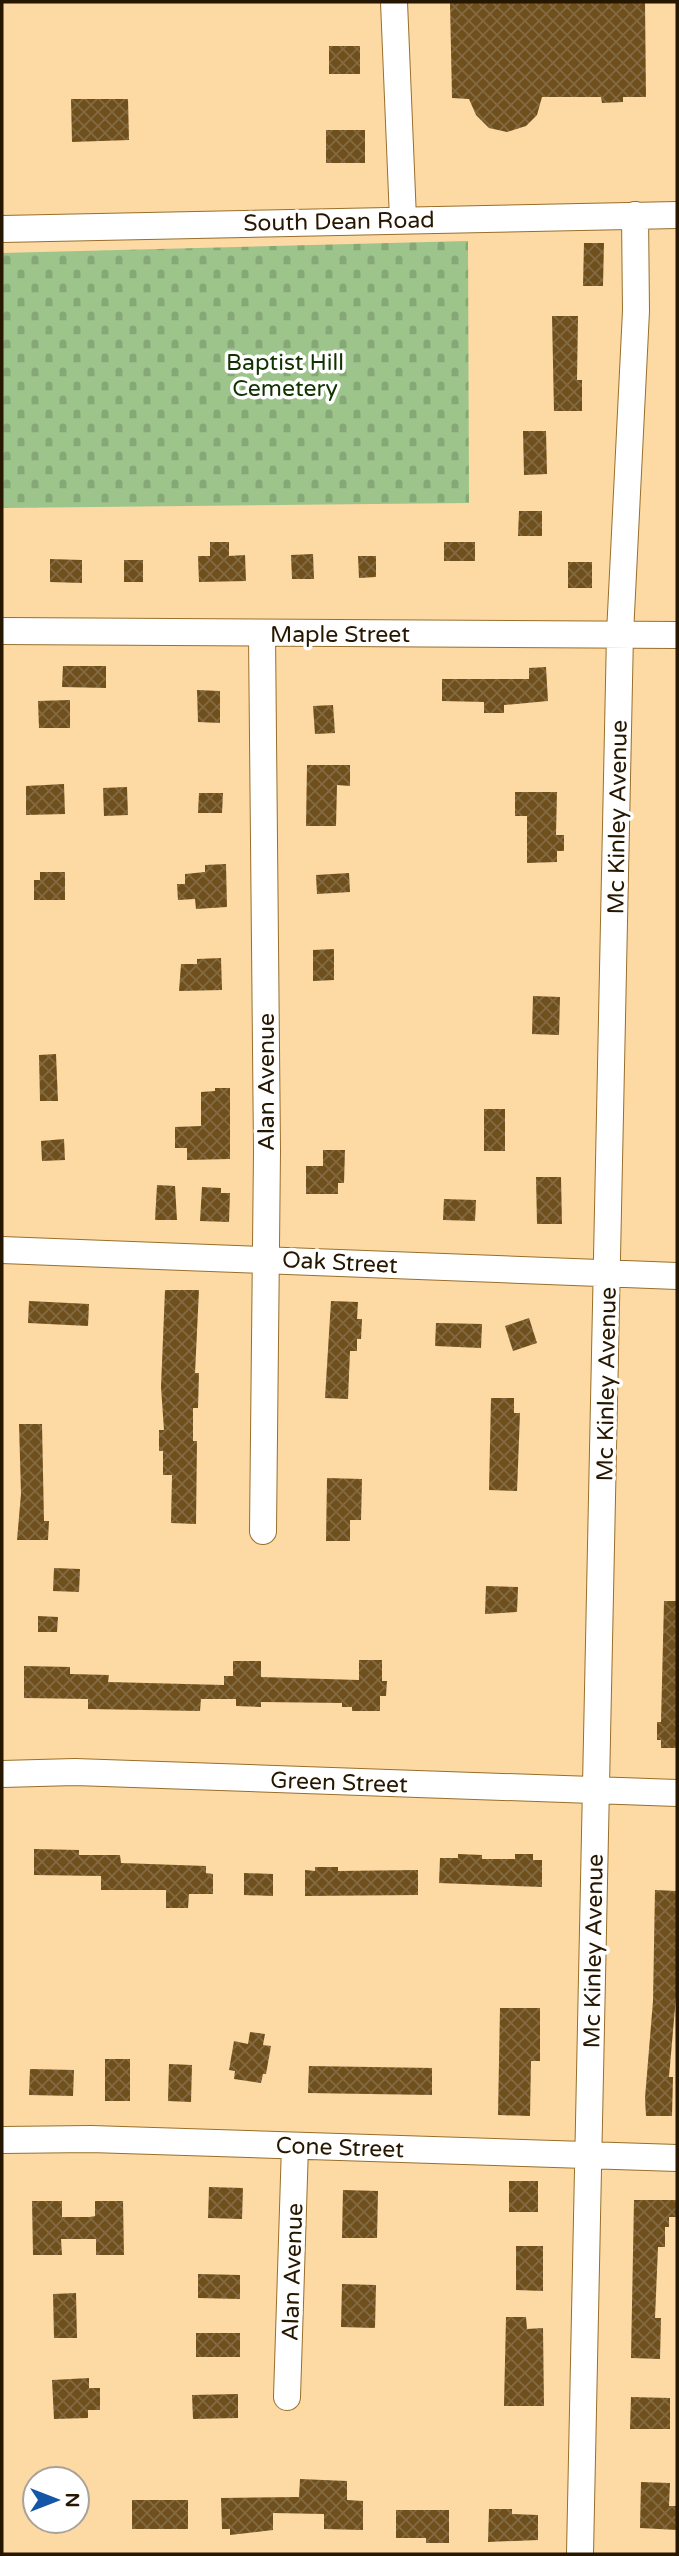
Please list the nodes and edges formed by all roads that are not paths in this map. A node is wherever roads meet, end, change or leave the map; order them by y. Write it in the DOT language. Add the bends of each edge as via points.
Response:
graph roads {
  1 [pos="394,2"];
  2 [pos="635,215"];
  3 [pos="677,215"];
  4 [pos="402,219"];
  5 [pos="2,229"];
  6 [pos="2,631"];
  7 [pos="262,634"];
  8 [pos="620,634"];
  9 [pos="677,635"];
  10 [pos="2,1250"];
  11 [pos="265,1258"];
  12 [pos="609,1275"];
  13 [pos="677,1276"];
  14 [pos="263,1531"];
  15 [pos="2,1774"];
  16 [pos="597,1792"];
  17 [pos="677,1793"];
  18 [pos="2,2140"];
  19 [pos="295,2146"];
  20 [pos="589,2155"];
  21 [pos="677,2158"];
  22 [pos="287,2397"];
  23 [pos="580,2554"];
  1 -- 4 [label="street"];
  2 -- 3 [label="street, South Dean Road"];
  2 -- 4 [label="street, South Dean Road"];
  2 -- 8 [label="street, Mc Kinley Avenue" via="636,311"];
  4 -- 5 [label="street, South Dean Road"];
  6 -- 7 [label="street, Maple Street"];
  7 -- 8 [label="street, Maple Street"];
  7 -- 11 [label="street, Alan Avenue"];
  8 -- 9 [label="street, Maple Street"];
  8 -- 12 [label="street, Mc Kinley Avenue"];
  10 -- 11 [label="street, Oak Street"];
  11 -- 12 [label="street, Oak Street"];
  11 -- 14 [label="street, Alan Avenue"];
  12 -- 13 [label="street, Oak Street"];
  12 -- 16 [label="street, Mc Kinley Avenue"];
  15 -- 16 [label="street, Green Street" via="75,1772"];
  16 -- 17 [label="street, Green Street"];
  16 -- 20 [label="street, Mc Kinley Avenue"];
  18 -- 19 [label="street, Cone Street"];
  19 -- 20 [label="street, Cone Street"];
  19 -- 22 [label="street, Alan Avenue"];
  20 -- 21 [label="street, Cone Street"];
  20 -- 23 [label="street, Mc Kinley Avenue"];
}
